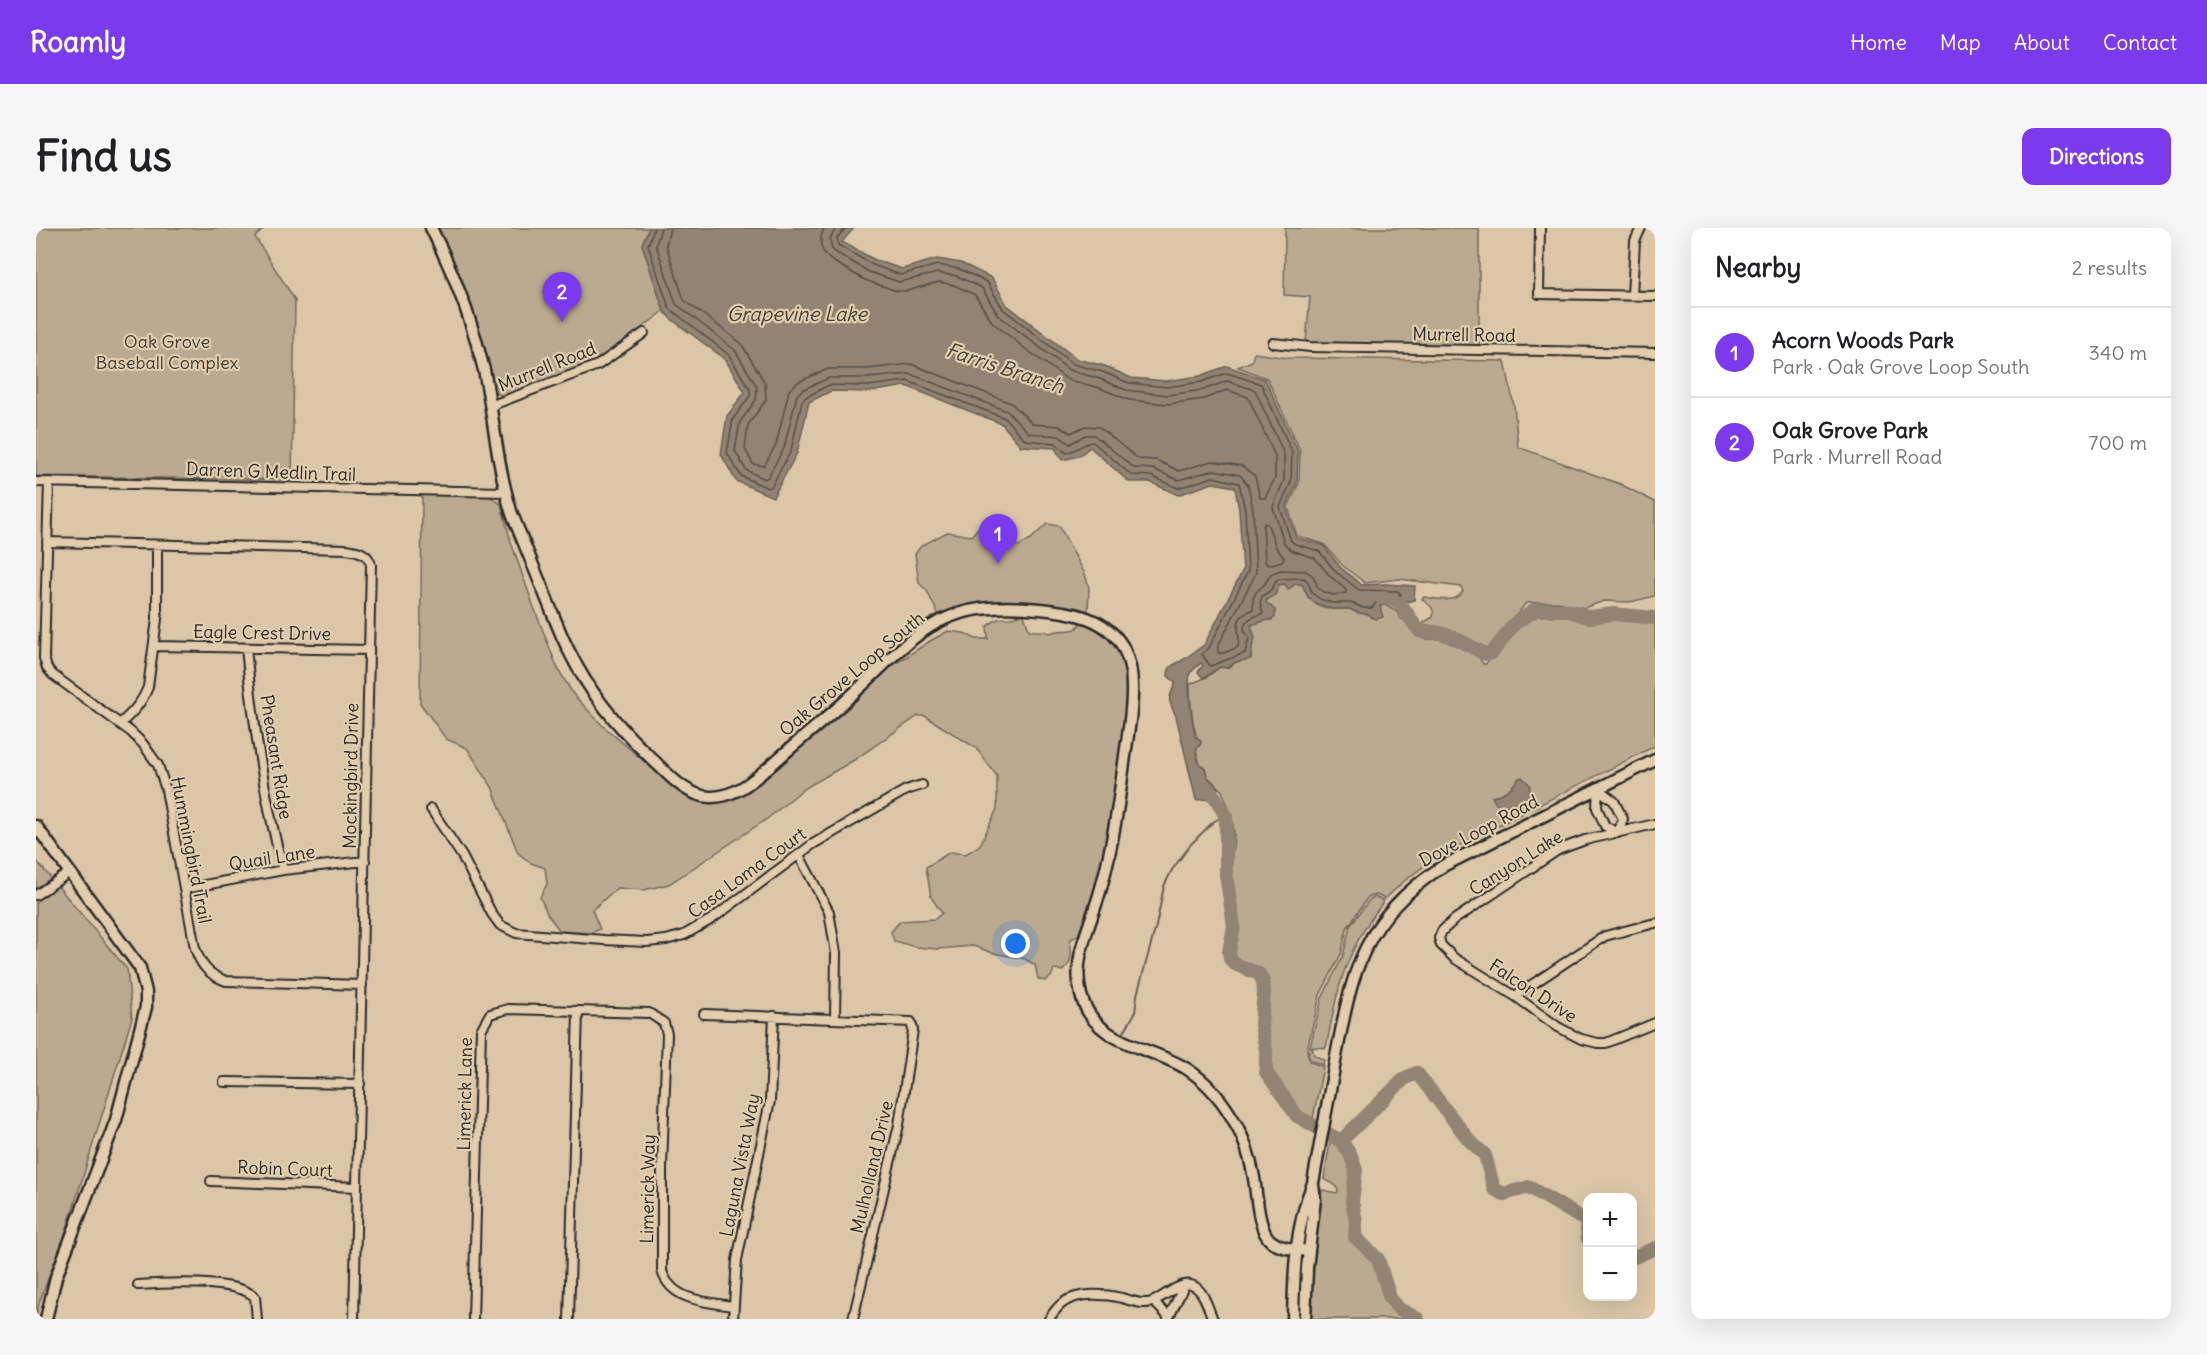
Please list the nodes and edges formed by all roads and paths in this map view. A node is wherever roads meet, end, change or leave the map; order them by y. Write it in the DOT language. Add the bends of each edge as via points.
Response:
graph roads {
  1 [pos="431,228"];
  2 [pos="1540,228"];
  3 [pos="1641,228"];
  4 [pos="1632,296"];
  5 [pos="1655,296"];
  6 [pos="644,333"];
  7 [pos="1274,343"];
  8 [pos="1655,353"];
  9 [pos="490,406"];
  10 [pos="36,482"];
  11 [pos="49,482"];
  12 [pos="505,492"];
  13 [pos="47,542"];
  14 [pos="156,545"];
  15 [pos="155,646"];
  16 [pos="246,648"];
  17 [pos="368,650"];
  18 [pos="120,724"];
  19 [pos="1655,760"];
  20 [pos="922,785"];
  21 [pos="1598,789"];
  22 [pos="431,809"];
  23 [pos="1655,824"];
  24 [pos="36,826"];
  25 [pos="1618,833"];
  26 [pos="799,855"];
  27 [pos="365,861"];
  28 [pos="283,870"];
  29 [pos="70,872"];
  30 [pos="183,889"];
  31 [pos="36,895"];
  32 [pos="1655,923"];
  33 [pos="1439,938"];
  34 [pos="362,985"];
  35 [pos="1515,996"];
  36 [pos="578,1012"];
  37 [pos="704,1014"];
  38 [pos="774,1016"];
  39 [pos="835,1018"];
  40 [pos="664,1023"];
  41 [pos="1655,1023"];
  42 [pos="224,1082"];
  43 [pos="360,1084"];
  44 [pos="211,1181"];
  45 [pos="1313,1184"];
  46 [pos="357,1187"];
  47 [pos="1296,1250"];
  48 [pos="1308,1251"];
  49 [pos="138,1285"];
  50 [pos="1184,1286"];
  51 [pos="1154,1302"];
  52 [pos="733,1306"];
  53 [pos="1168,1318"];
  54 [pos="46,1319"];
  55 [pos="257,1319"];
  56 [pos="354,1319"];
  57 [pos="473,1319"];
  58 [pos="569,1319"];
  59 [pos="733,1319"];
  60 [pos="853,1319"];
  61 [pos="1049,1319"];
  62 [pos="1213,1319"];
  63 [pos="1293,1319"];
  64 [pos="1305,1319"];
  1 -- 9 [label="street, Oak Grove Loop South" via="468,312"];
  2 -- 4 [label="street" via="1539,294"];
  3 -- 4 [label="street" via="1635,241"];
  4 -- 5 [label="street"];
  6 -- 9 [label="street, Murrell Road" via="598,365"];
  7 -- 8 [label="street, Murrell Road" via="1310,347"];
  9 -- 12 [label="street, Oak Grove Loop South"];
  10 -- 11 [label="street, Darren G Medlin Trail"];
  11 -- 12 [label="street, Darren G Medlin Trail"];
  11 -- 13 [label="street, Hummingbird Trail"];
  12 -- 47 [label="street, Oak Grove Loop South" via="579,669 635,743 683,788 701,796 726,795 746,786 909,642 946,618 977,610 1032,608 1089,618 1112,633 1127,656 1132,699 1108,859 1080,956 1082,998 1102,1028 1180,1064 1215,1094 1245,1143 1265,1235 1275,1244"];
  13 -- 14 [label="street, Mockingbird Drive"];
  13 -- 18 [label="street, Hummingbird Trail" via="47,668"];
  14 -- 15 [label="street"];
  14 -- 17 [label="street, Mockingbird Drive" via="346,549 366,554 371,565"];
  15 -- 16 [label="street, Eagle Crest Drive"];
  15 -- 18 [label="street" via="145,697"];
  16 -- 17 [label="street, Eagle Crest Drive"];
  16 -- 28 [label="street, Pheasant Ridge" via="262,777"];
  17 -- 27 [label="street, Mockingbird Drive"];
  18 -- 30 [label="street, Hummingbird Trail" via="142,744 163,777"];
  19 -- 21 [label="street, Dove Loop Road"];
  20 -- 26 [label="street, Casa Loma Court" via="856,817"];
  21 -- 25 [label="street" via="1597,808 1605,826"];
  21 -- 25 [label="street" via="1614,801 1623,819"];
  21 -- 45 [label="street, Dove Loop Road" via="1443,866 1384,917 1359,961 1348,995"];
  22 -- 26 [label="street, Casa Loma Court" via="462,856 492,914 506,930 516,933 666,940 712,919"];
  23 -- 25 [label="street, Canyon Lake"];
  24 -- 29 [label="street"];
  25 -- 33 [label="street, Canyon Lake" via="1558,850 1454,920"];
  26 -- 39 [label="street" via="829,912 836,953"];
  27 -- 28 [label="street, Quail Lane"];
  27 -- 34 [label="street, Mockingbird Drive"];
  28 -- 30 [label="street, Quail Lane"];
  29 -- 31 [label="street"];
  29 -- 54 [label="street" via="140,968 146,1007 116,1120 56,1277"];
  30 -- 34 [label="street, Hummingbird Trail" via="198,957 214,977 226,981"];
  32 -- 35 [label="street" via="1605,936"];
  33 -- 35 [label="street, Falcon Drive" via="1454,958"];
  34 -- 43 [label="street, Mockingbird Drive"];
  35 -- 41 [label="street, Falcon Drive" via="1558,1027 1590,1042 1606,1043"];
  36 -- 40 [label="street, Limerick Lane" via="649,1013"];
  36 -- 57 [label="street, Limerick Lane" via="507,1009 490,1014 483,1024"];
  36 -- 58 [label="street"];
  37 -- 38 [label="street"];
  38 -- 39 [label="street"];
  38 -- 52 [label="street, Laguna Vista Way" via="770,1101 737,1260"];
  39 -- 60 [label="street, Mulholland Drive" via="911,1022 913,1030 899,1125"];
  40 -- 52 [label="street, Limerick Way" via="667,1034 662,1271 668,1284 686,1296"];
  42 -- 43 [label="street"];
  43 -- 46 [label="street, Mockingbird Drive"];
  44 -- 46 [label="street, Robin Court"];
  45 -- 47 [label="street, Dove Loop Road"];
  45 -- 48 [label="street, Dove Loop Road" via="1315,1199"];
  46 -- 56 [label="street, Mockingbird Drive"];
  47 -- 48 [label="street, Oak Grove Loop South"];
  47 -- 63 [label="street, Dove Loop Road"];
  48 -- 64 [label="street, Dove Loop Road"];
  49 -- 55 [label="street" via="244,1289 255,1297"];
  50 -- 51 [label="street"];
  50 -- 53 [label="street"];
  50 -- 62 [label="street" via="1192,1285 1202,1294"];
  51 -- 53 [label="street"];
  51 -- 61 [label="street" via="1086,1295 1064,1301"];
  52 -- 59 [label="street, Laguna Vista Way"];
}
